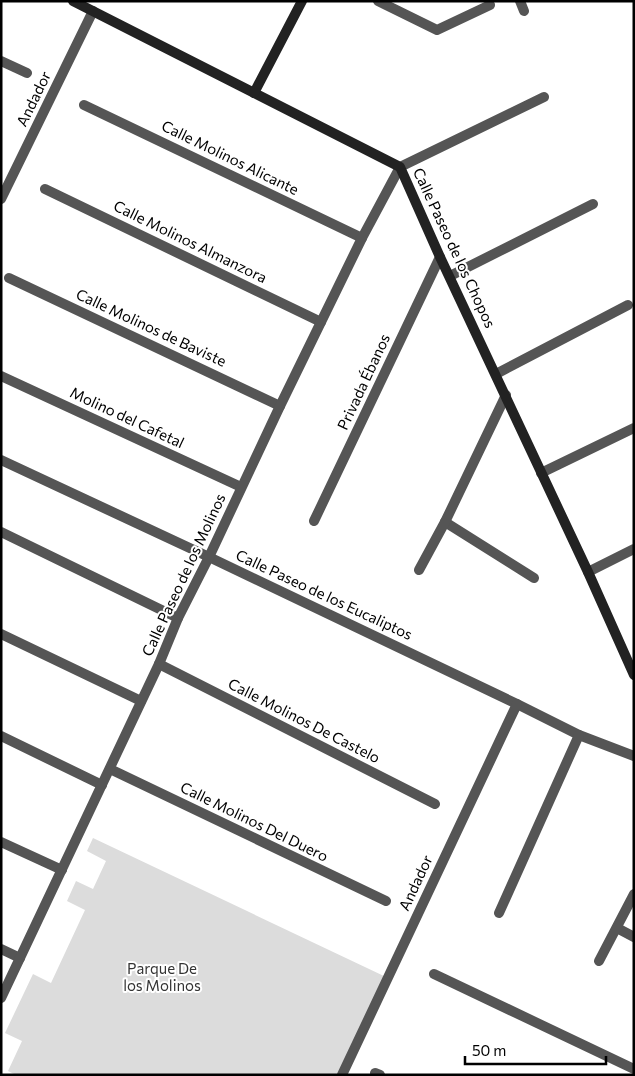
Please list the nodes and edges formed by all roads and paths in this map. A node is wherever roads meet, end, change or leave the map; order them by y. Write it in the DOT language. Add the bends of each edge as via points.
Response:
graph roads {
  1 [pos="73,1"];
  2 [pos="302,1"];
  3 [pos="378,1"];
  4 [pos="490,5"];
  5 [pos="93,11"];
  6 [pos="1,61"];
  7 [pos="27,73"];
  8 [pos="254,93"];
  9 [pos="544,97"];
  10 [pos="84,105"];
  11 [pos="400,167"];
  12 [pos="45,189"];
  13 [pos="1,199"];
  14 [pos="593,204"];
  15 [pos="362,238"];
  16 [pos="440,257"];
  17 [pos="450,276"];
  18 [pos="9,278"];
  19 [pos="628,305"];
  20 [pos="321,322"];
  21 [pos="496,374"];
  22 [pos="1,376"];
  23 [pos="506,395"];
  24 [pos="280,406"];
  25 [pos="634,428"];
  26 [pos="1,460"];
  27 [pos="541,473"];
  28 [pos="241,487"];
  29 [pos="314,521"];
  30 [pos="445,522"];
  31 [pos="1,532"];
  32 [pos="634,549"];
  33 [pos="209,557"];
  34 [pos="419,570"];
  35 [pos="588,572"];
  36 [pos="534,578"];
  37 [pos="178,618"];
  38 [pos="1,634"];
  39 [pos="159,664"];
  40 [pos="634,675"];
  41 [pos="141,701"];
  42 [pos="517,704"];
  43 [pos="578,735"];
  44 [pos="1,736"];
  45 [pos="634,756"];
  46 [pos="110,769"];
  47 [pos="102,785"];
  48 [pos="436,804"];
  49 [pos="1,842"];
  50 [pos="62,870"];
  51 [pos="634,894"];
  52 [pos="386,901"];
  53 [pos="498,913"];
  54 [pos="617,928"];
  55 [pos="634,937"];
  56 [pos="1,950"];
  57 [pos="20,958"];
  58 [pos="599,961"];
  59 [pos="434,974"];
  60 [pos="1,998"];
  61 [pos="634,1070"];
  62 [pos="342,1075"];
  1 -- 5 [label="main road, Calle Paseo de los Chopos"];
  2 -- 8 [label="main road"];
  3 -- 4 [label="street" via="437,30"];
  5 -- 8 [label="main road, Calle Paseo de los Chopos"];
  5 -- 13 [label="street, Andador"];
  6 -- 7 [label="street"];
  8 -- 11 [label="main road, Calle Paseo de los Chopos"];
  9 -- 11 [label="street"];
  10 -- 15 [label="street, Calle Molinos Alicante"];
  11 -- 15 [label="street, Calle Paseo de los Molinos"];
  11 -- 16 [label="main road, Calle Paseo de los Chopos"];
  12 -- 20 [label="street, Calle Molinos Almanzora"];
  14 -- 17 [label="street"];
  15 -- 20 [label="street, Calle Paseo de los Molinos"];
  16 -- 17 [label="main road, Calle Paseo de los Chopos"];
  16 -- 29 [label="street, Privada Ébanos"];
  17 -- 21 [label="main road, Calle Paseo de los Chopos"];
  18 -- 24 [label="street, Calle Molinos de Baviste"];
  19 -- 21 [label="street"];
  20 -- 24 [label="street, Calle Paseo de los Molinos"];
  21 -- 23 [label="main road, Calle Paseo de los Chopos"];
  22 -- 28 [label="street, Molino del Cafetal"];
  23 -- 27 [label="main road, Calle Paseo de los Chopos"];
  23 -- 30 [label="street"];
  24 -- 28 [label="street, Calle Paseo de los Molinos"];
  25 -- 27 [label="street"];
  26 -- 33 [label="street, Calle Paseo de los Eucaliptos"];
  27 -- 35 [label="main road, Calle Paseo de los Chopos"];
  28 -- 33 [label="street, Calle Paseo de los Molinos"];
  30 -- 34 [label="street"];
  30 -- 36 [label="street"];
  31 -- 37 [label="street"];
  32 -- 35 [label="street"];
  33 -- 37 [label="street, Calle Paseo de los Molinos"];
  33 -- 42 [label="street, Calle Paseo de los Eucaliptos"];
  35 -- 40 [label="main road, Calle Paseo de los Chopos"];
  37 -- 39 [label="street, Calle Paseo de los Molinos"];
  38 -- 41 [label="street"];
  39 -- 41 [label="street, Calle Paseo de los Molinos"];
  39 -- 48 [label="street, Calle Molinos De Castelo"];
  41 -- 46 [label="street, Calle Paseo de los Molinos"];
  42 -- 43 [label="street, Calle Paseo de los Eucaliptos"];
  42 -- 62 [label="street, Andador"];
  43 -- 45 [label="street, Calle Paseo de los Eucaliptos"];
  43 -- 53 [label="street"];
  44 -- 47 [label="street"];
  46 -- 47 [label="street, Calle Paseo de los Molinos"];
  46 -- 52 [label="street, Calle Molinos Del Duero"];
  47 -- 50 [label="street, Calle Paseo de los Molinos"];
  49 -- 50 [label="street"];
  50 -- 57 [label="street, Calle Paseo de los Molinos"];
  51 -- 54 [label="street"];
  54 -- 55 [label="street"];
  54 -- 58 [label="street"];
  56 -- 57 [label="street"];
  57 -- 60 [label="street, Calle Paseo de los Molinos"];
  59 -- 61 [label="street"];
}
